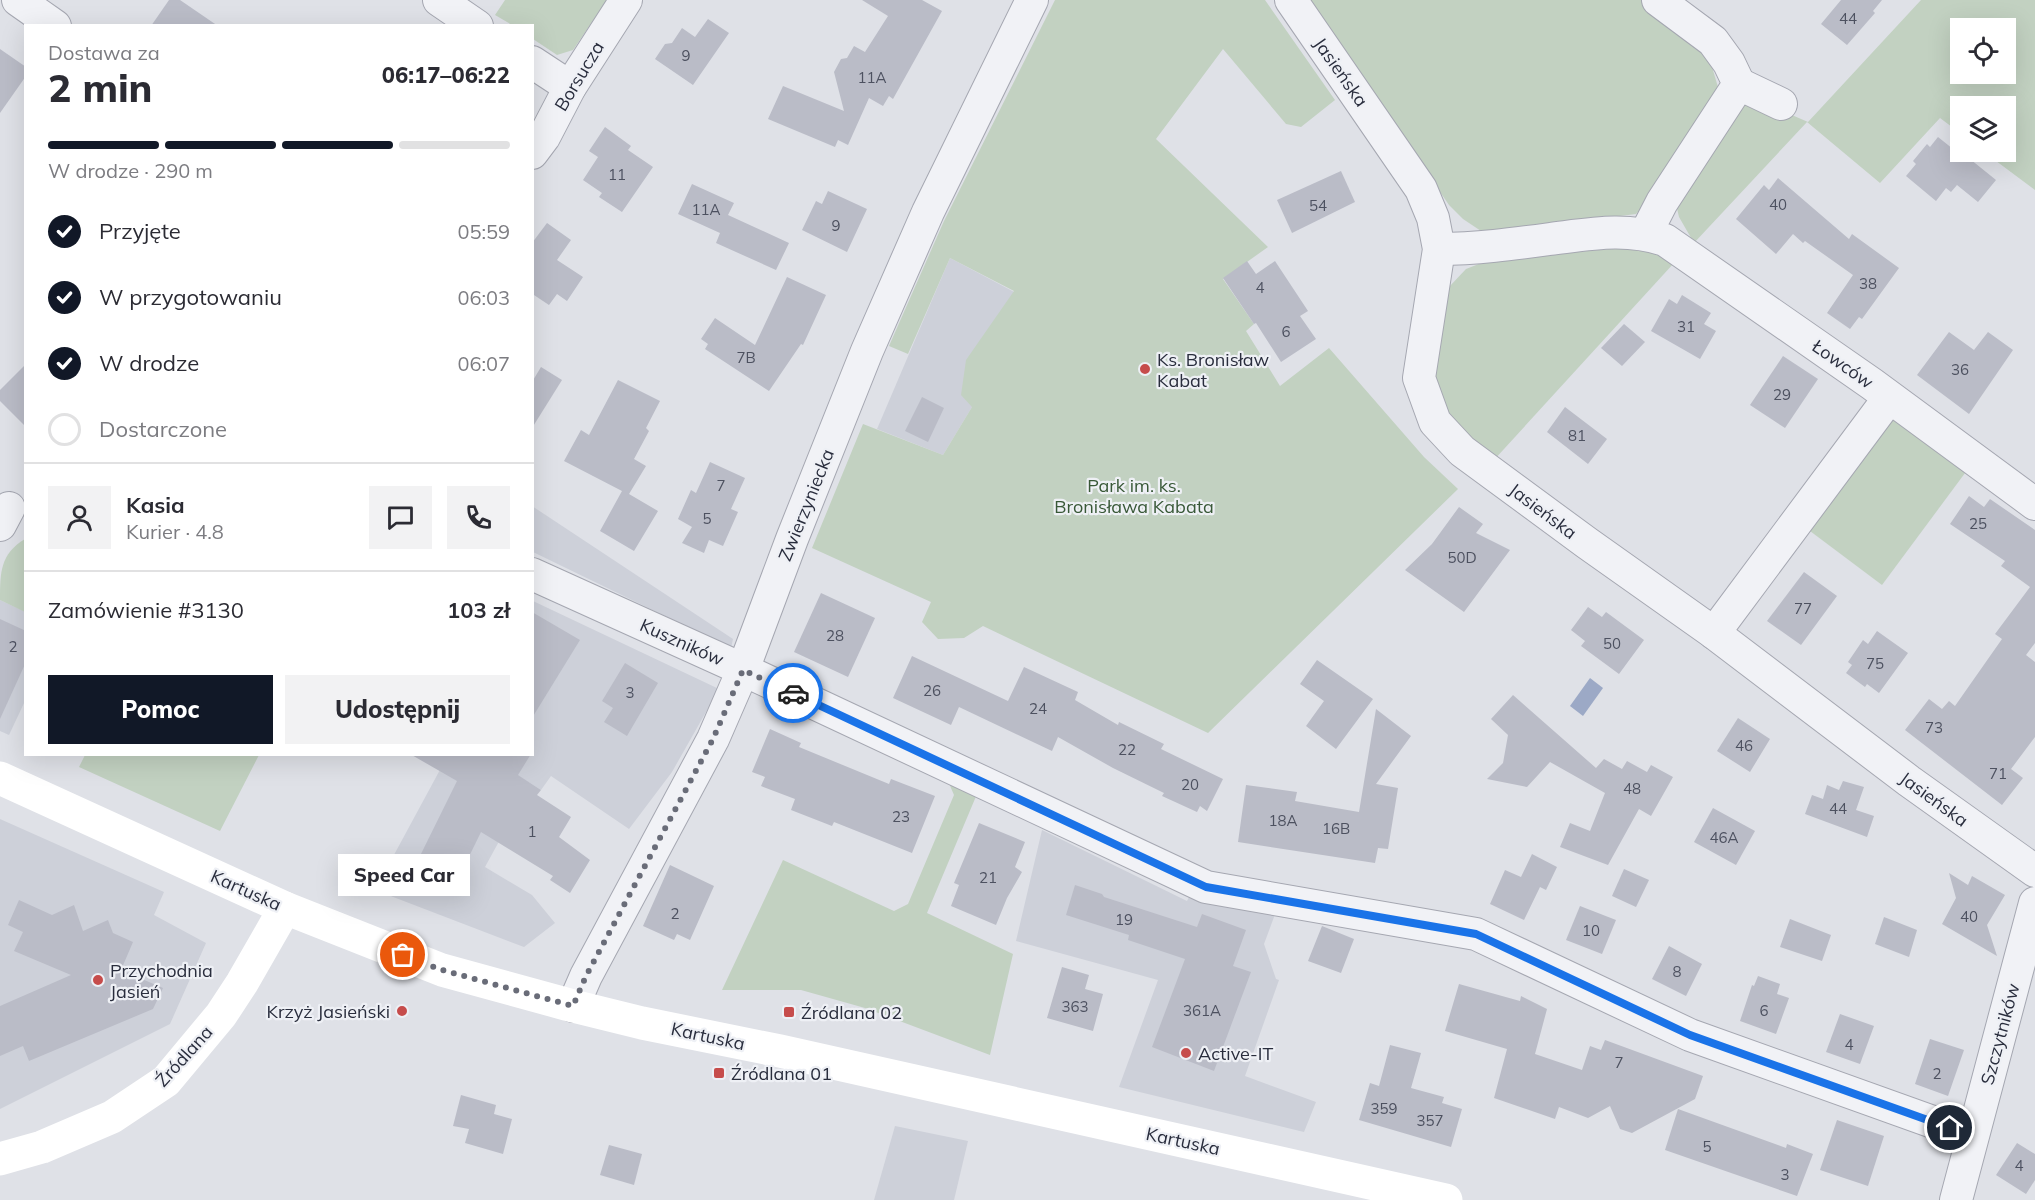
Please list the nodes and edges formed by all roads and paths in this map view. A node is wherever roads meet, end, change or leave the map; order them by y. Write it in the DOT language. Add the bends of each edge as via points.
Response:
graph roads {
  1 [pos="18,0"];
  2 [pos="439,0"];
  3 [pos="626,0"];
  4 [pos="1032,0"];
  5 [pos="1291,0"];
  6 [pos="1658,0"];
  7 [pos="53,24"];
  8 [pos="474,24"];
  9 [pos="534,63"];
  10 [pos="1739,84"];
  11 [pos="570,87"];
  12 [pos="1781,104"];
  13 [pos="534,150"];
  14 [pos="1646,233"];
  15 [pos="1439,249"];
  16 [pos="1889,398"];
  17 [pos="2035,504"];
  18 [pos="534,575"];
  19 [pos="1714,633"];
  20 [pos="743,670"];
  21 [pos="0,778"];
  22 [pos="2035,871"];
  23 [pos="2035,903"];
  24 [pos="285,908"];
  25 [pos="573,1006"];
  26 [pos="1972,1136"];
  27 [pos="0,1159"];
  28 [pos="1446,1200"];
  29 [pos="1956,1200"];
  1 -- 7 [label="street"];
  2 -- 8 [label="street"];
  3 -- 11 [label="street, Borsucza"];
  4 -- 20 [label="street, Zwierzyniecka" via="928,212 867,351"];
  5 -- 15 [label="street, Jasieńska" via="1421,189 1433,218"];
  6 -- 10 [label="street" via="1713,41"];
  9 -- 11 [label="street"];
  10 -- 12 [label="street"];
  10 -- 14 [label="street"];
  11 -- 13 [label="street, Borsucza"];
  14 -- 15 [label="street, Łowców" via="1619,231 1476,249"];
  14 -- 16 [label="street, Łowców" via="1684,251"];
  15 -- 19 [label="street, Jasieńska" via="1419,378 1435,422 1462,451"];
  16 -- 17 [label="street, Łowców"];
  16 -- 19 [label="street"];
  18 -- 20 [label="street, Kuszników"];
  19 -- 22 [label="street, Jasieńska"];
  20 -- 25 [label="street, Zwierzyniecka" via="713,739"];
  20 -- 26 [label="street, Kuszników" via="1206,887 1476,934 1690,1035"];
  21 -- 24 [label="street, Kartuska"];
  23 -- 26 [label="street, Szczytników"];
  24 -- 25 [label="street, Kartuska" via="442,970"];
  24 -- 27 [label="street, Źródlana" via="221,1015 166,1081 112,1117 42,1147"];
  25 -- 28 [label="street, Kartuska"];
  26 -- 29 [label="street, Szczytników"];
}
